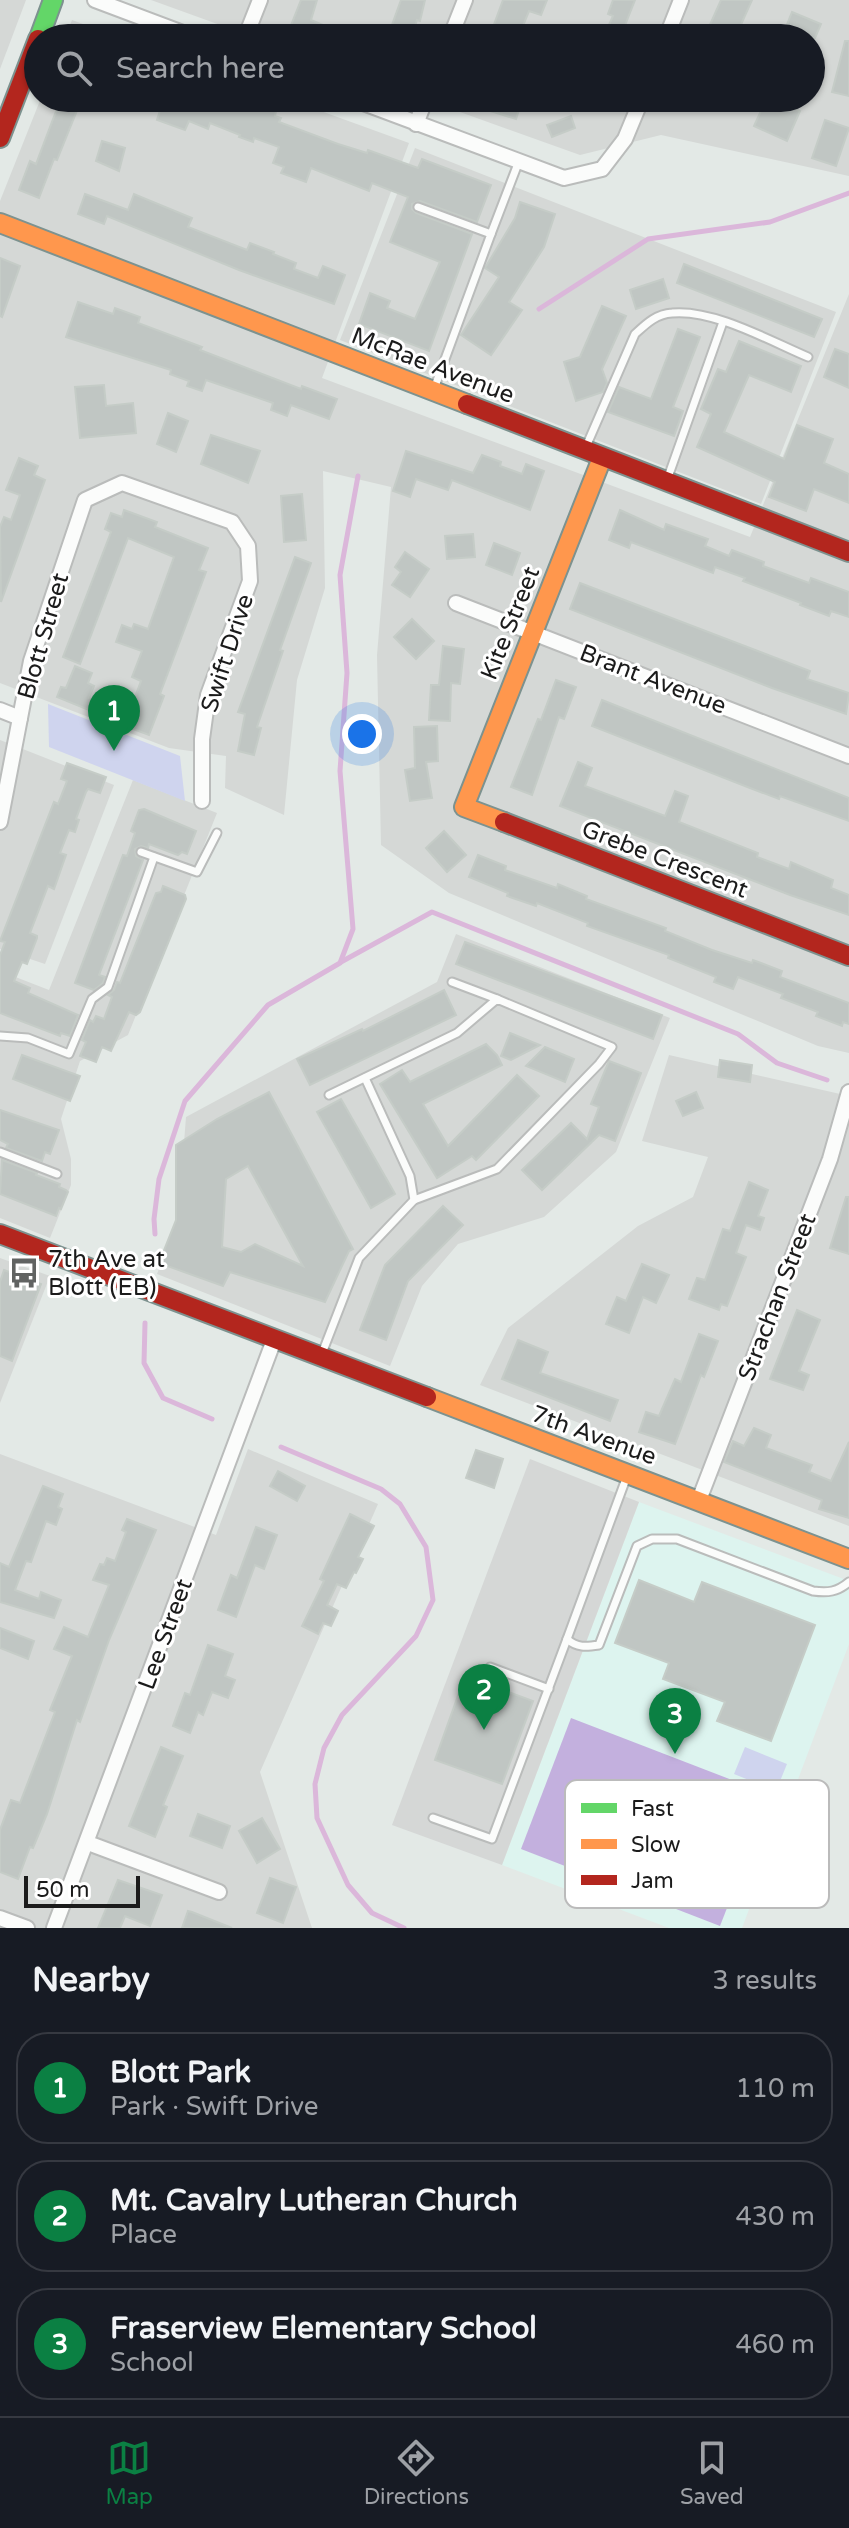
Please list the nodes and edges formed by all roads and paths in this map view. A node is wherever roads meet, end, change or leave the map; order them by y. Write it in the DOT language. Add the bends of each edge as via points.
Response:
graph roads {
  1 [pos="53,0"];
  2 [pos="95,0"];
  3 [pos="260,0"];
  4 [pos="465,0"];
  5 [pos="681,0"];
  6 [pos="44,24"];
  7 [pos="159,24"];
  8 [pos="251,24"];
  9 [pos="456,24"];
  10 [pos="672,24"];
  11 [pos="24,75"];
  12 [pos="386,112"];
  13 [pos="421,112"];
  14 [pos="636,112"];
  15 [pos="416,124"];
  16 [pos="0,138"];
  17 [pos="519,161"];
  18 [pos="418,207"];
  19 [pos="0,223"];
  20 [pos="491,234"];
  21 [pos="723,322"];
  22 [pos="808,357"];
  23 [pos="433,391"];
  24 [pos="584,451"];
  25 [pos="602,458"];
  26 [pos="666,483"];
  27 [pos="85,500"];
  28 [pos="849,552"];
  29 [pos="456,603"];
  30 [pos="531,632"];
  31 [pos="0,710"];
  32 [pos="20,718"];
  33 [pos="849,756"];
  34 [pos="202,801"];
  35 [pos="464,807"];
  36 [pos="0,822"];
  37 [pos="217,833"];
  38 [pos="141,852"];
  39 [pos="154,857"];
  40 [pos="849,956"];
  41 [pos="452,982"];
  42 [pos="497,999"];
  43 [pos="0,1036"];
  44 [pos="365,1078"];
  45 [pos="849,1092"];
  46 [pos="329,1095"];
  47 [pos="0,1152"];
  48 [pos="57,1174"];
  49 [pos="414,1200"];
  50 [pos="0,1234"];
  51 [pos="274,1340"];
  52 [pos="321,1359"];
  53 [pos="627,1474"];
  54 [pos="699,1500"];
  55 [pos="849,1559"];
  56 [pos="849,1582"];
  57 [pos="567,1639"];
  58 [pos="490,1667"];
  59 [pos="549,1689"];
  60 [pos="433,1818"];
  61 [pos="88,1843"];
  62 [pos="219,1892"];
  63 [pos="0,1918"];
  64 [pos="27,1928"];
  65 [pos="54,1928"];
  1 -- 6 [label="street"];
  2 -- 7 [label="street"];
  3 -- 8 [label="street"];
  4 -- 9 [label="street"];
  5 -- 10 [label="street"];
  11 -- 16 [label="street"];
  12 -- 15 [label="street"];
  13 -- 15 [label="street"];
  14 -- 17 [label="street" via="625,139 602,169 564,178"];
  15 -- 17 [label="street"];
  17 -- 20 [label="lane"];
  18 -- 20 [label="lane"];
  19 -- 23 [label="street, McRae Avenue"];
  20 -- 23 [label="lane"];
  21 -- 22 [label="lane"];
  21 -- 24 [label="lane" via="671,313 650,320 635,334"];
  21 -- 26 [label="lane"];
  23 -- 24 [label="street, McRae Avenue"];
  24 -- 25 [label="street, McRae Avenue"];
  25 -- 26 [label="street, McRae Avenue"];
  25 -- 30 [label="street, Kite Street"];
  26 -- 28 [label="street, McRae Avenue"];
  27 -- 32 [label="street, Blott Street" via="31,661"];
  27 -- 34 [label="street, Swift Drive" via="122,483 232,522 248,546 250,581 208,695"];
  29 -- 30 [label="street, Brant Avenue"];
  30 -- 33 [label="street, Brant Avenue"];
  30 -- 35 [label="street, Kite Street"];
  31 -- 32 [label="street"];
  32 -- 36 [label="street, Blott Street"];
  35 -- 40 [label="street, Grebe Crescent"];
  37 -- 39 [label="lane" via="197,872"];
  38 -- 39 [label="lane"];
  39 -- 43 [label="lane" via="108,987 92,999 69,1054 28,1038"];
  41 -- 42 [label="lane"];
  42 -- 44 [label="lane" via="457,1033"];
  42 -- 49 [label="lane" via="612,1047 497,1169"];
  44 -- 46 [label="lane"];
  44 -- 49 [label="lane" via="410,1176"];
  45 -- 54 [label="street, Strachan Street" via="830,1159"];
  47 -- 48 [label="lane"];
  49 -- 52 [label="lane" via="359,1258"];
  50 -- 51 [label="street, 7th Avenue"];
  51 -- 52 [label="street, 7th Avenue"];
  51 -- 61 [label="street, Lee Street"];
  52 -- 53 [label="street, 7th Avenue"];
  53 -- 54 [label="street, 7th Avenue"];
  53 -- 57 [label="lane"];
  54 -- 55 [label="street, 7th Avenue"];
  56 -- 57 [label="lane" via="840,1590 813,1591 677,1539 652,1539 637,1546 599,1645 585,1648"];
  57 -- 59 [label="lane"];
  58 -- 59 [label="lane"];
  59 -- 60 [label="lane" via="492,1839"];
  61 -- 62 [label="street"];
  61 -- 65 [label="street, Lee Street"];
  63 -- 64 [label="street"];
}
